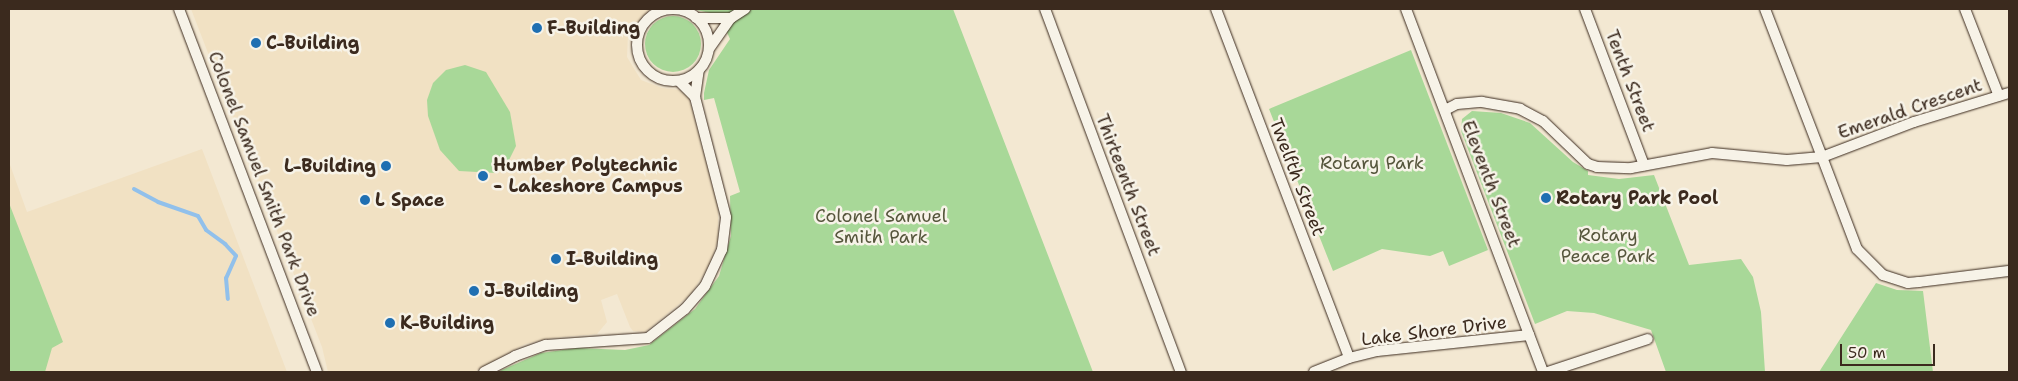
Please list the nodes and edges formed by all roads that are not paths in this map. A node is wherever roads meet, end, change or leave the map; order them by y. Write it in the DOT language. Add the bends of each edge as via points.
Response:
graph roads {
  1 [pos="179,9"];
  2 [pos="673,9"];
  3 [pos="745,9"];
  4 [pos="1045,9"];
  5 [pos="1216,9"];
  6 [pos="1406,9"];
  7 [pos="1585,9"];
  8 [pos="1765,9"];
  9 [pos="1965,9"];
  10 [pos="652,12"];
  11 [pos="696,18"];
  12 [pos="731,18"];
  13 [pos="708,49"];
  14 [pos="699,70"];
  15 [pos="679,81"];
  16 [pos="2009,93"];
  17 [pos="1998,96"];
  18 [pos="695,97"];
  19 [pos="1445,110"];
  20 [pos="1822,157"];
  21 [pos="1644,165"];
  22 [pos="2009,271"];
  23 [pos="1529,335"];
  24 [pos="1648,339"];
  25 [pos="1348,358"];
  26 [pos="317,372"];
  27 [pos="484,372"];
  28 [pos="1181,372"];
  29 [pos="1314,372"];
  30 [pos="1544,372"];
  31 [pos="1548,372"];
  1 -- 26 [label="street, Colonel Samuel Smith Park Drive"];
  2 -- 10 [label="street"];
  2 -- 11 [label="street"];
  3 -- 12 [label="street"];
  4 -- 28 [label="street, Thirteenth Street"];
  5 -- 25 [label="street, Twelfth Street"];
  6 -- 19 [label="street, Eleventh Street"];
  7 -- 21 [label="street, Tenth Street"];
  8 -- 20 [label="street"];
  9 -- 17 [label="street"];
  10 -- 15 [label="street" via="638,36 639,59 655,77"];
  11 -- 12 [label="street"];
  11 -- 13 [label="street" via="704,27"];
  12 -- 13 [label="street"];
  13 -- 14 [label="street"];
  14 -- 15 [label="street"];
  14 -- 18 [label="street"];
  15 -- 18 [label="street"];
  16 -- 17 [label="street, Emerald Crescent"];
  17 -- 20 [label="street, Emerald Crescent" via="1914,122"];
  18 -- 27 [label="street" via="726,217 725,239 718,262 696,298 648,338 546,345"];
  19 -- 21 [label="street" via="1470,102 1511,106 1542,121 1588,164 1607,168"];
  19 -- 23 [label="street, Eleventh Street"];
  20 -- 21 [label="street" via="1787,160 1712,153"];
  20 -- 22 [label="street" via="1857,250 1883,275 1914,282"];
  23 -- 25 [label="street, Lake Shore Drive" via="1377,351"];
  23 -- 30 [label="street, Eleventh Street"];
  24 -- 31 [label="street"];
  25 -- 29 [label="street, Lake Shore Drive"];
}
